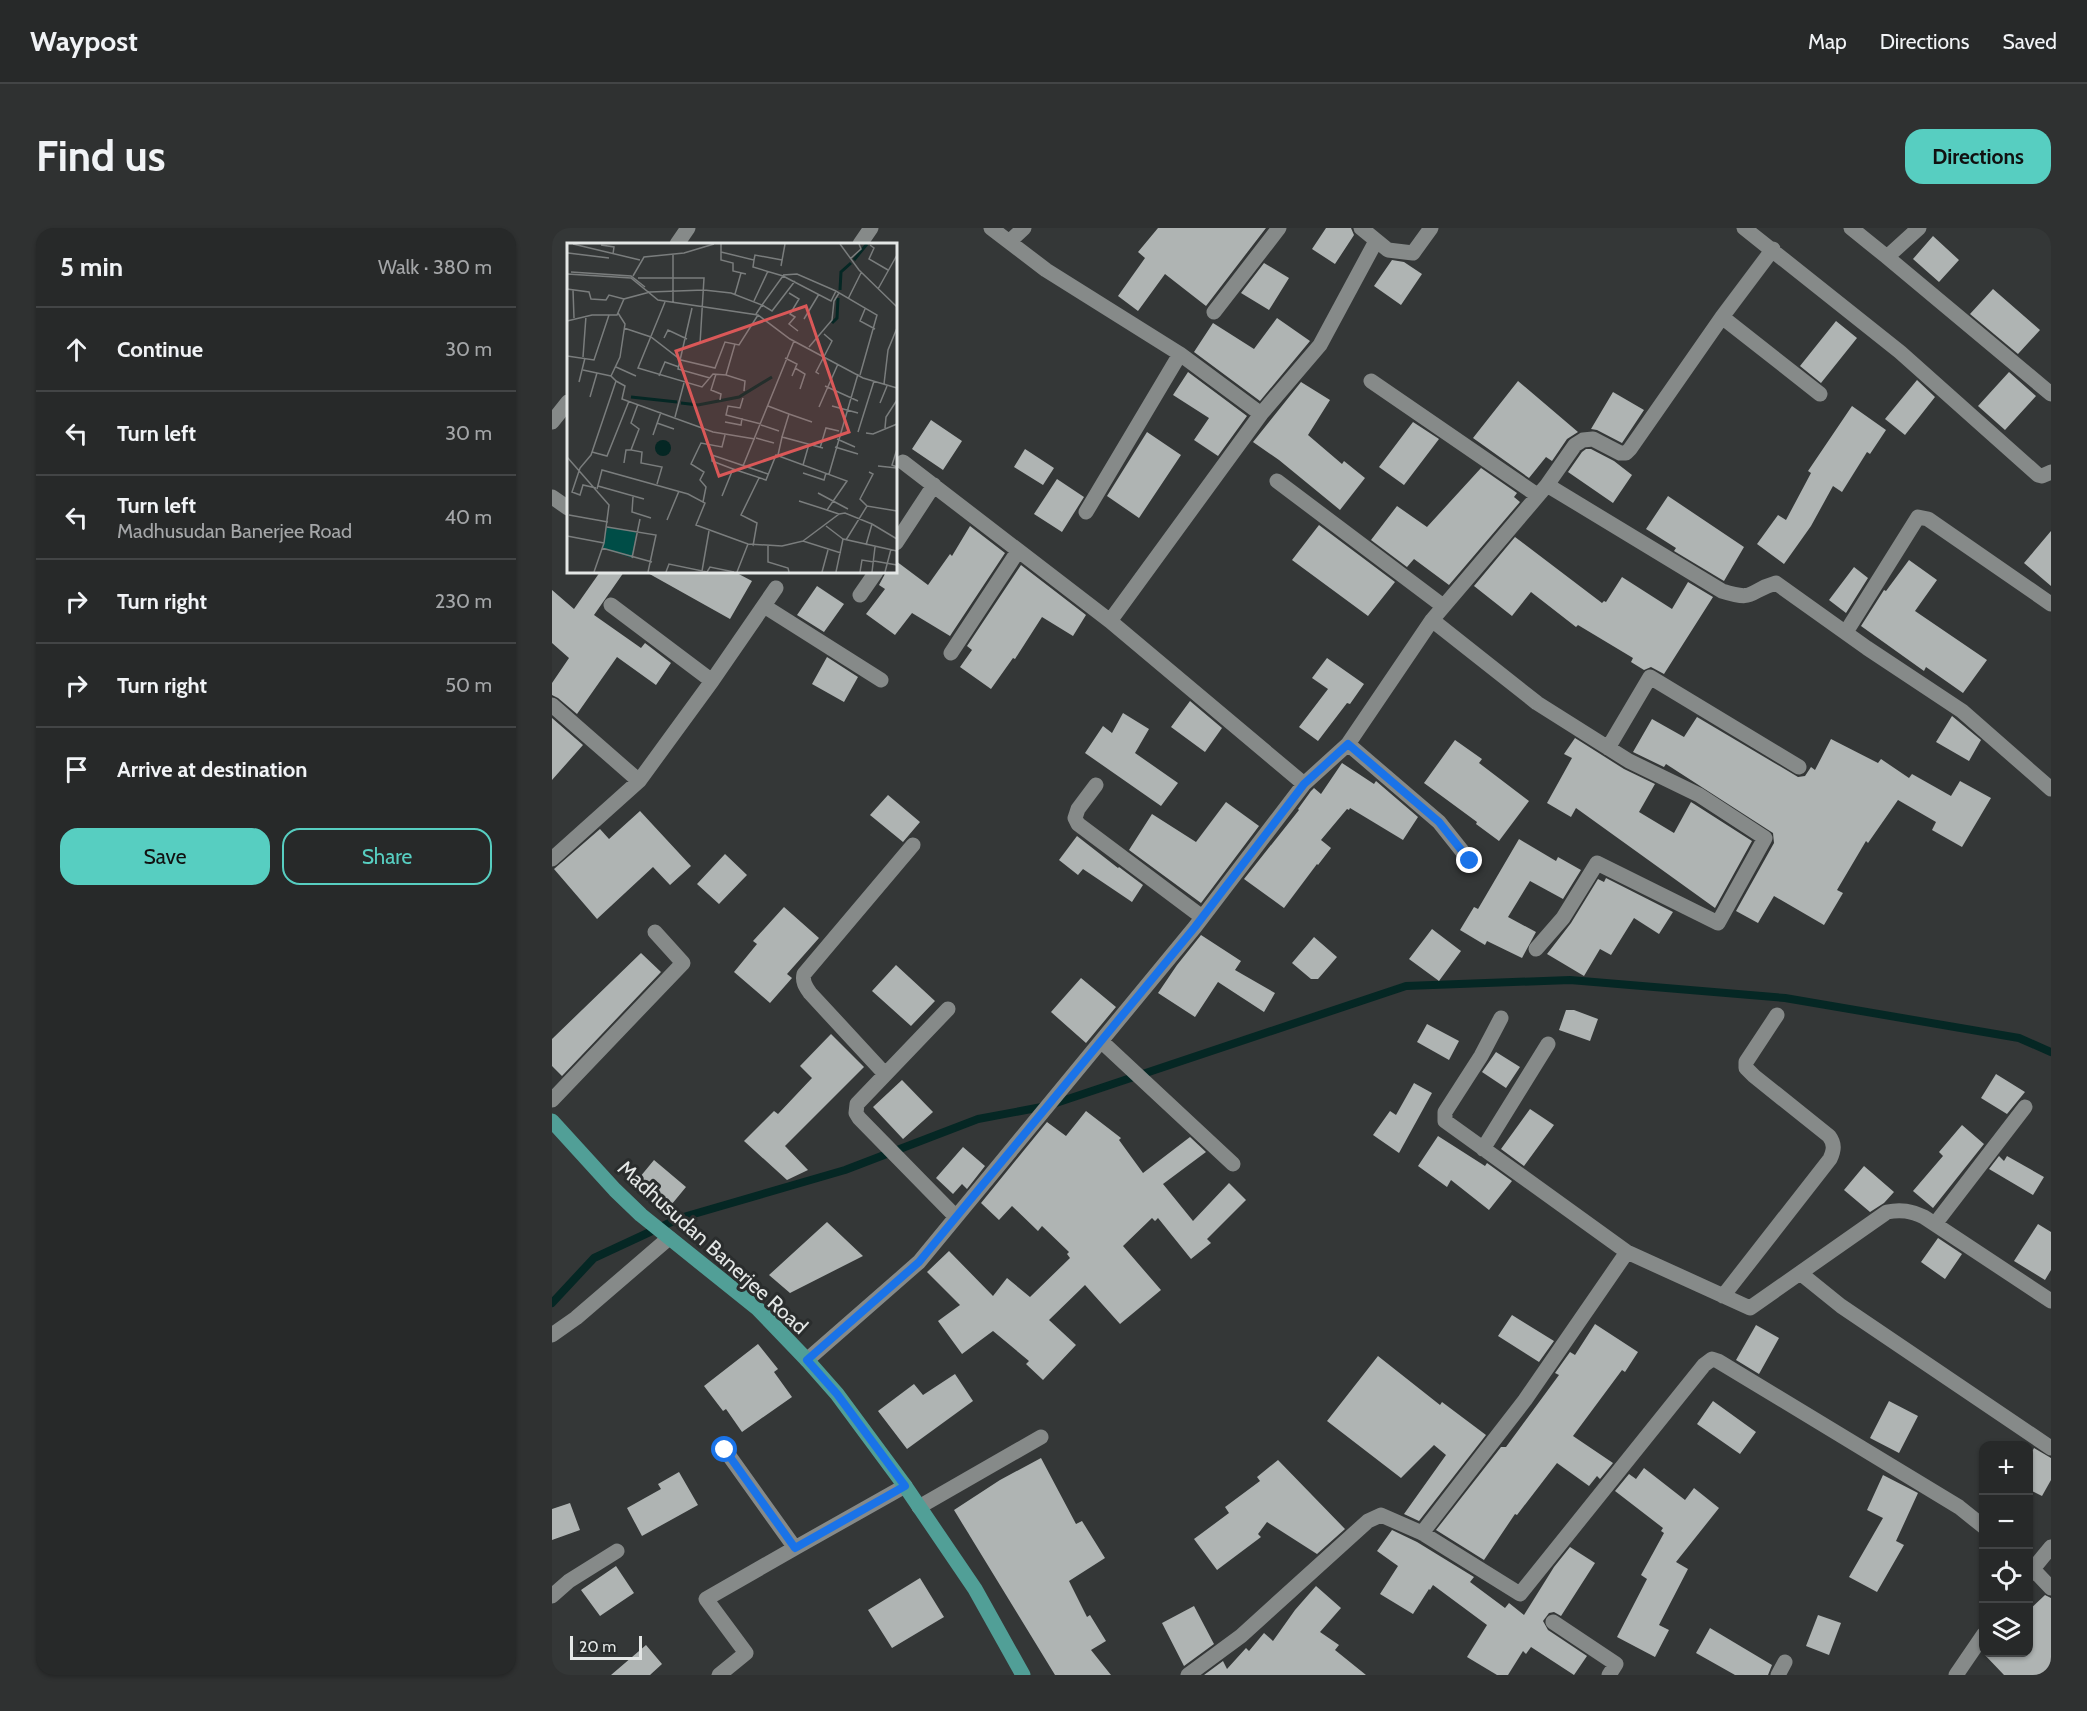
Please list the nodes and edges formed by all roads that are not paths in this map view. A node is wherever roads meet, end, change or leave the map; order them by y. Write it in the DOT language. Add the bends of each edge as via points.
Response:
graph roads {
  1 [pos="688,228"];
  2 [pos="872,228"];
  3 [pos="991,228"];
  4 [pos="1024,228"];
  5 [pos="1279,228"];
  6 [pos="1361,228"];
  7 [pos="1431,228"];
  8 [pos="1744,228"];
  9 [pos="1851,228"];
  10 [pos="1919,228"];
  11 [pos="1376,241"];
  12 [pos="1009,242"];
  13 [pos="678,243"];
  14 [pos="861,243"];
  15 [pos="1773,249"];
  16 [pos="1887,258"];
  17 [pos="1214,312"];
  18 [pos="1722,317"];
  19 [pos="1180,354"];
  20 [pos="1371,381"];
  21 [pos="1820,394"];
  22 [pos="2051,394"];
  23 [pos="567,403"];
  24 [pos="1262,414"];
  25 [pos="552,422"];
  26 [pos="903,462"];
  27 [pos="2051,472"];
  28 [pos="1277,481"];
  29 [pos="934,486"];
  30 [pos="1542,490"];
  31 [pos="552,497"];
  32 [pos="567,507"];
  33 [pos="1086,512"];
  34 [pos="897,542"];
  35 [pos="1018,551"];
  36 [pos="875,573"];
  37 [pos="776,588"];
  38 [pos="860,595"];
  39 [pos="2051,604"];
  40 [pos="611,605"];
  41 [pos="764,606"];
  42 [pos="1443,606"];
  43 [pos="1432,620"];
  44 [pos="1110,621"];
  45 [pos="1846,632"];
  46 [pos="951,653"];
  47 [pos="881,680"];
  48 [pos="712,681"];
  49 [pos="552,705"];
  50 [pos="1348,744"];
  51 [pos="1608,748"];
  52 [pos="1799,767"];
  53 [pos="639,781"];
  54 [pos="1304,784"];
  55 [pos="1096,785"];
  56 [pos="2051,789"];
  57 [pos="913,845"];
  58 [pos="552,859"];
  59 [pos="1470,861"];
  60 [pos="1202,917"];
  61 [pos="655,932"];
  62 [pos="1536,949"];
  63 [pos="948,1009"];
  64 [pos="1777,1014"];
  65 [pos="1501,1018"];
  66 [pos="1101,1041"];
  67 [pos="1548,1044"];
  68 [pos="884,1073"];
  69 [pos="552,1100"];
  70 [pos="2025,1107"];
  71 [pos="552,1121"];
  72 [pos="1483,1149"];
  73 [pos="1233,1164"];
  74 [pos="956,1216"];
  75 [pos="1935,1224"];
  76 [pos="673,1242"];
  77 [pos="1627,1252"];
  78 [pos="1800,1273"];
  79 [pos="1723,1296"];
  80 [pos="2051,1300"];
  81 [pos="552,1335"];
  82 [pos="807,1360"];
  83 [pos="1041,1437"];
  84 [pos="2051,1448"];
  85 [pos="725,1450"];
  86 [pos="905,1486"];
  87 [pos="919,1507"];
  88 [pos="1979,1524"];
  89 [pos="1422,1533"];
  90 [pos="2051,1547"];
  91 [pos="795,1548"];
  92 [pos="617,1551"];
  93 [pos="2033,1567"];
  94 [pos="2033,1573"];
  95 [pos="2051,1588"];
  96 [pos="552,1596"];
  97 [pos="1553,1622"];
  98 [pos="1979,1640"];
  99 [pos="719,1675"];
  100 [pos="1023,1675"];
  101 [pos="1188,1675"];
  102 [pos="1609,1675"];
  103 [pos="1956,1675"];
  1 -- 13 [label="street"];
  2 -- 14 [label="street"];
  3 -- 12 [label="street"];
  4 -- 12 [label="street"];
  5 -- 17 [label="street"];
  6 -- 11 [label="street"];
  7 -- 11 [label="street" via="1413,253 1388,250"];
  8 -- 15 [label="street"];
  9 -- 16 [label="street"];
  10 -- 16 [label="street"];
  11 -- 24 [label="street" via="1320,345"];
  12 -- 19 [label="street" via="1046,270"];
  15 -- 18 [label="street"];
  15 -- 27 [label="street" via="1900,352 2038,475"];
  16 -- 22 [label="street"];
  18 -- 21 [label="street"];
  18 -- 30 [label="street" via="1626,453 1593,439 1583,440 1575,445"];
  19 -- 24 [label="street"];
  19 -- 33 [label="street"];
  20 -- 30 [label="street"];
  23 -- 25 [label="street"];
  24 -- 44 [label="street"];
  26 -- 29 [label="street"];
  28 -- 42 [label="street"];
  29 -- 34 [label="street"];
  29 -- 35 [label="street"];
  30 -- 42 [label="street"];
  30 -- 45 [label="street" via="1722,591 1742,598 1776,583"];
  31 -- 32 [label="street"];
  35 -- 44 [label="street"];
  35 -- 46 [label="street"];
  36 -- 38 [label="street"];
  37 -- 41 [label="street"];
  39 -- 45 [label="street" via="1928,519 1918,517"];
  40 -- 48 [label="street"];
  41 -- 47 [label="street"];
  41 -- 48 [label="street"];
  42 -- 43 [label="street"];
  43 -- 50 [label="street"];
  43 -- 51 [label="street" via="1536,703"];
  44 -- 54 [label="street"];
  45 -- 56 [label="street" via="1962,711"];
  48 -- 53 [label="street"];
  49 -- 53 [label="street"];
  50 -- 54 [label="street"];
  50 -- 59 [label="street" via="1439,822"];
  51 -- 52 [label="street" via="1650,677"];
  51 -- 62 [label="street" via="1699,795 1765,838 1718,923 1598,863 1563,918"];
  53 -- 58 [label="street"];
  54 -- 60 [label="street"];
  55 -- 60 [label="street" via="1078,809 1078,824"];
  57 -- 68 [label="street" via="803,978 810,993"];
  60 -- 66 [label="street"];
  61 -- 69 [label="street" via="683,963"];
  63 -- 68 [label="street"];
  64 -- 79 [label="street" via="1746,1068 1829,1137 1833,1150 1830,1159"];
  65 -- 72 [label="street" via="1444,1116 1445,1121"];
  66 -- 73 [label="street"];
  66 -- 74 [label="street"];
  67 -- 72 [label="street"];
  68 -- 74 [label="street" via="856,1104 859,1118"];
  70 -- 75 [label="street"];
  71 -- 76 [label="main road, Madhusudan Banerjee Road" via="615,1190"];
  72 -- 77 [label="street"];
  74 -- 82 [label="street" via="919,1262"];
  75 -- 78 [label="street" via="1912,1211 1887,1212"];
  75 -- 80 [label="street"];
  76 -- 81 [label="street"];
  76 -- 82 [label="main road, Madhusudan Banerjee Road" via="758,1309"];
  77 -- 79 [label="street"];
  77 -- 89 [label="street" via="1525,1400"];
  78 -- 79 [label="street" via="1750,1308"];
  78 -- 84 [label="street" via="1841,1306"];
  82 -- 86 [label="main road, Madhusudan Banerjee Road"];
  83 -- 87 [label="street"];
  85 -- 91 [label="street"];
  86 -- 87 [label="main road, Madhusudan Banerjee Road"];
  86 -- 91 [label="street"];
  87 -- 100 [label="main road, Madhusudan Banerjee Road" via="975,1589"];
  88 -- 89 [label="street" via="1959,1507 1713,1359 1704,1365 1520,1594"];
  89 -- 101 [label="street" via="1381,1515 1368,1521 1241,1636"];
  90 -- 93 [label="street"];
  91 -- 99 [label="street" via="706,1599 746,1653"];
  92 -- 96 [label="street"];
  94 -- 95 [label="street"];
  97 -- 102 [label="street" via="1616,1664"];
  98 -- 103 [label="street"];
}
